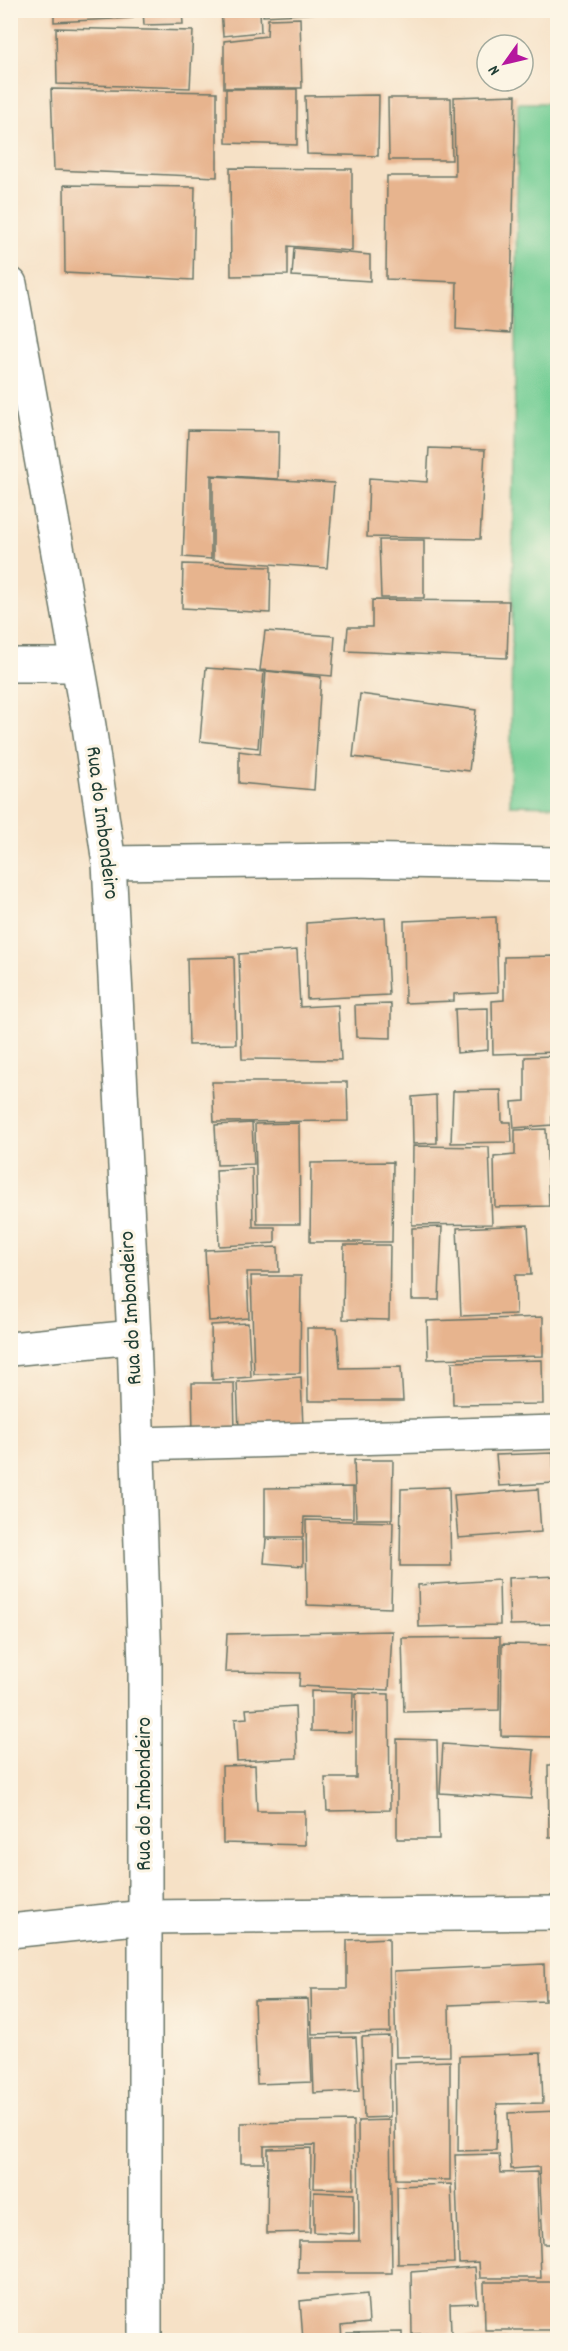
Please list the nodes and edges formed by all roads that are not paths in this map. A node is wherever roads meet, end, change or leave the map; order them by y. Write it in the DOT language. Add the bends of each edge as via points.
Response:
graph roads {
  1 [pos="10,284"];
  2 [pos="10,665"];
  3 [pos="78,665"];
  4 [pos="110,863"];
  5 [pos="558,864"];
  6 [pos="134,1337"];
  7 [pos="10,1348"];
  8 [pos="558,1432"];
  9 [pos="138,1444"];
  10 [pos="558,1913"];
  11 [pos="145,1917"];
  12 [pos="10,1931"];
  13 [pos="145,2340"];
  1 -- 3 [label="street, Rua do Imbondeiro"];
  2 -- 3 [label="street"];
  3 -- 4 [label="street, Rua do Imbondeiro"];
  4 -- 5 [label="street" via="350,860"];
  4 -- 6 [label="street, Rua do Imbondeiro"];
  6 -- 7 [label="street"];
  6 -- 9 [label="street, Rua do Imbondeiro"];
  8 -- 9 [label="street"];
  9 -- 11 [label="street, Rua do Imbondeiro" via="145,1665"];
  10 -- 11 [label="street"];
  11 -- 12 [label="street"];
  11 -- 13 [label="street, Rua do Imbondeiro"];
}
